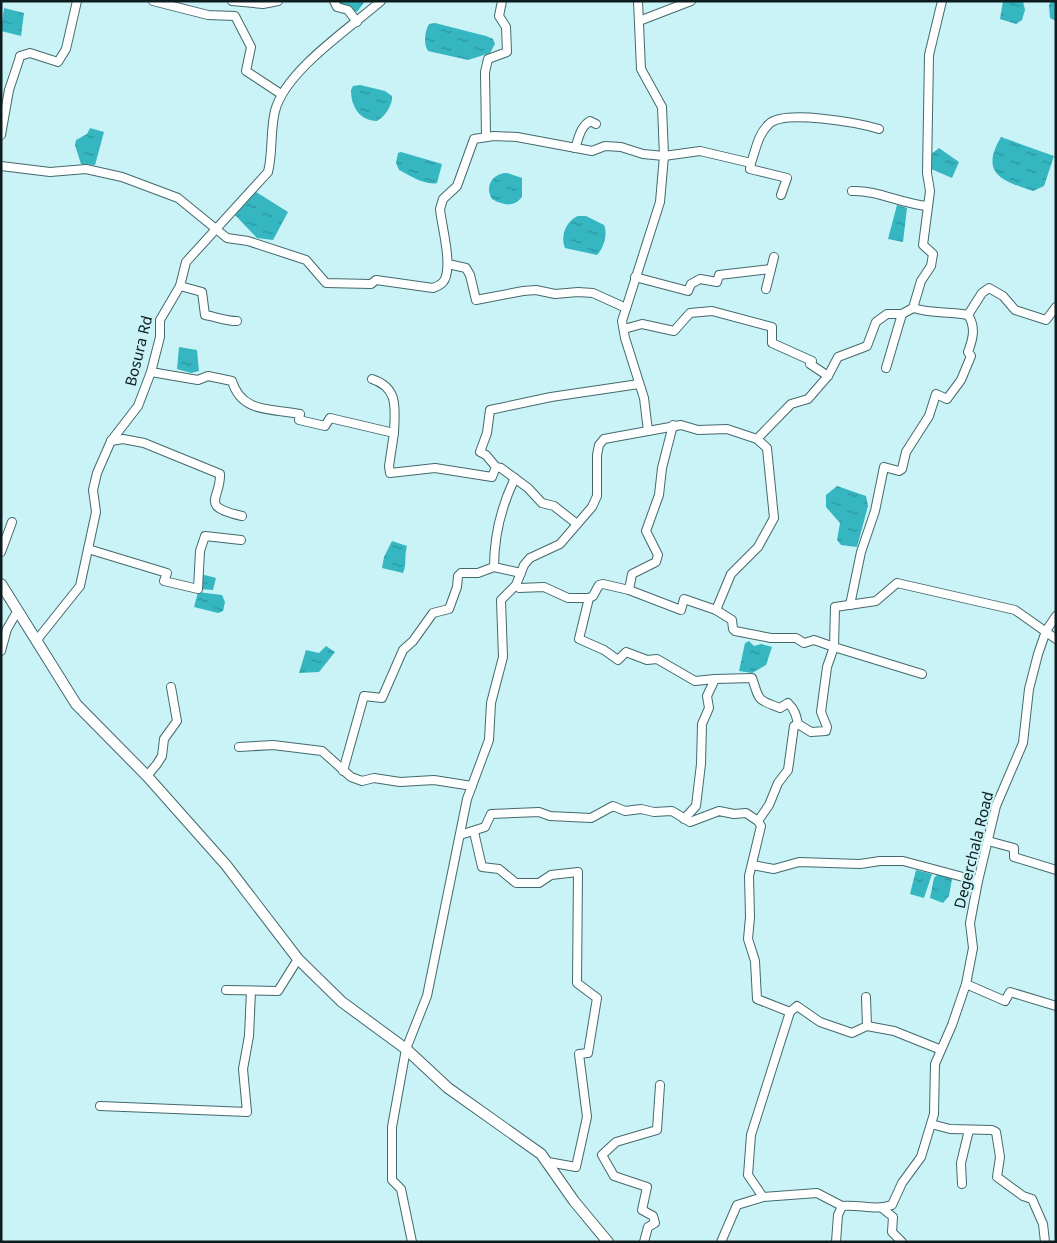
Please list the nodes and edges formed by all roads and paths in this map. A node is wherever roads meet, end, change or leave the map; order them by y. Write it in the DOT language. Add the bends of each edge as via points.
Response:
graph roads {
  1 [pos="77,1"];
  2 [pos="154,1"];
  3 [pos="232,1"];
  4 [pos="278,1"];
  5 [pos="334,1"];
  6 [pos="381,1"];
  7 [pos="502,1"];
  8 [pos="638,1"];
  9 [pos="691,1"];
  10 [pos="942,1"];
  11 [pos="639,21"];
  12 [pos="357,22"];
  13 [pos="281,94"];
  14 [pos="596,124"];
  15 [pos="879,129"];
  16 [pos="1,135"];
  17 [pos="486,136"];
  18 [pos="575,148"];
  19 [pos="664,156"];
  20 [pos="751,162"];
  21 [pos="1,166"];
  22 [pos="852,191"];
  23 [pos="780,195"];
  24 [pos="928,206"];
  25 [pos="215,230"];
  26 [pos="774,257"];
  27 [pos="448,264"];
  28 [pos="771,269"];
  29 [pos="635,277"];
  30 [pos="180,286"];
  31 [pos="766,289"];
  32 [pos="1056,306"];
  33 [pos="626,308"];
  34 [pos="913,308"];
  35 [pos="902,314"];
  36 [pos="968,315"];
  37 [pos="238,321"];
  38 [pos="624,329"];
  39 [pos="886,368"];
  40 [pos="151,372"];
  41 [pos="828,376"];
  42 [pos="372,379"];
  43 [pos="639,384"];
  44 [pos="673,426"];
  45 [pos="648,431"];
  46 [pos="394,433"];
  47 [pos="757,438"];
  48 [pos="111,441"];
  49 [pos="496,467"];
  50 [pos="515,478"];
  51 [pos="242,516"];
  52 [pos="12,522"];
  53 [pos="577,524"];
  54 [pos="241,540"];
  55 [pos="88,549"];
  56 [pos="1,552"];
  57 [pos="494,566"];
  58 [pos="521,573"];
  59 [pos="1,584"];
  60 [pos="516,585"];
  61 [pos="629,590"];
  62 [pos="589,598"];
  63 [pos="850,605"];
  64 [pos="18,610"];
  65 [pos="716,610"];
  66 [pos="1056,616"];
  67 [pos="4,628"];
  68 [pos="1046,631"];
  69 [pos="1056,638"];
  70 [pos="36,641"];
  71 [pos="834,647"];
  72 [pos="1,651"];
  73 [pos="922,674"];
  74 [pos="716,679"];
  75 [pos="171,687"];
  76 [pos="798,724"];
  77 [pos="239,747"];
  78 [pos="343,771"];
  79 [pos="147,776"];
  80 [pos="472,786"];
  81 [pos="684,819"];
  82 [pos="758,820"];
  83 [pos="474,832"];
  84 [pos="460,835"];
  85 [pos="988,841"];
  86 [pos="752,865"];
  87 [pos="1056,870"];
  88 [pos="978,881"];
  89 [pos="298,959"];
  90 [pos="966,984"];
  91 [pos="226,990"];
  92 [pos="251,991"];
  93 [pos="866,997"];
  94 [pos="1056,1006"];
  95 [pos="790,1012"];
  96 [pos="867,1026"];
  97 [pos="406,1049"];
  98 [pos="939,1049"];
  99 [pos="660,1085"];
  100 [pos="100,1106"];
  101 [pos="931,1124"];
  102 [pos="969,1130"];
  103 [pos="548,1162"];
  104 [pos="962,1184"];
  105 [pos="763,1197"];
  106 [pos="842,1206"];
  107 [pos="882,1208"];
  108 [pos="412,1242"];
  109 [pos="608,1242"];
  110 [pos="644,1242"];
  111 [pos="721,1242"];
  112 [pos="836,1242"];
  113 [pos="902,1242"];
  114 [pos="1045,1242"];
  1 -- 16 [label="street" via="66,49 58,62 30,53 20,56 9,90"];
  2 -- 13 [label="street" via="208,15 236,16 252,47 246,71"];
  3 -- 4 [label="street" via="263,4"];
  5 -- 12 [label="street" via="337,7 348,10"];
  6 -- 12 [label="street, Bosura Rd"];
  7 -- 17 [label="street" via="499,16 506,27 507,52 488,59 485,72"];
  8 -- 11 [label="street"];
  9 -- 11 [label="street"];
  10 -- 24 [label="street" via="929,55 930,88 926,105"];
  11 -- 19 [label="street" via="641,68 662,107"];
  12 -- 13 [label="street, Bosura Rd" via="301,69"];
  13 -- 25 [label="street, Bosura Rd" via="275,112 268,172"];
  14 -- 18 [label="street" via="590,121 581,129"];
  15 -- 20 [label="street" via="815,118 777,120 770,122 761,134"];
  17 -- 18 [label="street" via="532,139"];
  17 -- 27 [label="street" via="474,139 457,186 441,203"];
  18 -- 19 [label="street" via="592,151 605,146 621,147"];
  19 -- 20 [label="street" via="700,151"];
  19 -- 29 [label="street" via="660,202"];
  20 -- 23 [label="street" via="750,169 787,178"];
  21 -- 25 [label="street" via="50,172 86,169 122,177 178,198"];
  22 -- 24 [label="street" via="870,190 903,203"];
  24 -- 34 [label="street" via="923,245 933,254 931,266 920,281"];
  25 -- 27 [label="street" via="227,238 248,241 306,260 326,283 371,284 376,280 433,288 445,280"];
  25 -- 30 [label="street, Bosura Rd" via="186,262"];
  26 -- 28 [label="street"];
  27 -- 33 [label="street" via="466,268 476,300 523,290 555,294 578,292 592,293"];
  28 -- 29 [label="street" via="719,275 717,282 700,279 691,284 688,291"];
  28 -- 31 [label="street"];
  29 -- 33 [label="street"];
  30 -- 37 [label="street" via="202,292 205,315 214,315 224,321"];
  30 -- 40 [label="street, Bosura Rd" via="160,320 160,337"];
  32 -- 36 [label="street" via="1046,320 1015,310 1003,296 989,288"];
  33 -- 38 [label="street" via="622,321"];
  34 -- 35 [label="street"];
  34 -- 36 [label="street" via="932,314 952,312"];
  35 -- 39 [label="street"];
  35 -- 41 [label="street" via="886,314 876,322 867,346 838,357"];
  36 -- 63 [label="street" via="973,323 973,336 961,380 947,399 936,394 929,416 906,452 902,469 884,467"];
  38 -- 41 [label="street" via="642,324 674,331 690,314 712,311 772,327 772,343 812,361 810,364"];
  38 -- 43 [label="street"];
  40 -- 46 [label="street" via="198,380 208,376 232,381 243,401 269,411 300,414 299,420 325,426 330,418"];
  40 -- 48 [label="street, Bosura Rd" via="138,406"];
  41 -- 47 [label="street" via="808,399 791,404"];
  42 -- 46 [label="street" via="383,382 390,389"];
  43 -- 45 [label="street"];
  43 -- 49 [label="street" via="490,410 480,452"];
  44 -- 45 [label="street"];
  44 -- 47 [label="street" via="706,431 727,429"];
  44 -- 61 [label="street" via="659,495 646,531 658,555 656,562 632,574"];
  45 -- 53 [label="street" via="610,437 599,445 596,500"];
  46 -- 49 [label="street" via="390,473 435,468 492,477"];
  47 -- 65 [label="street" via="767,448 774,518 758,547 730,574"];
  48 -- 51 [label="street" via="123,439 144,443 220,474 215,504"];
  48 -- 55 [label="street, Bosura Rd" via="94,490 96,512"];
  49 -- 50 [label="street"];
  50 -- 53 [label="street" via="542,503 554,506"];
  50 -- 57 [label="street" via="502,505 494,545"];
  52 -- 56 [label="street"];
  53 -- 58 [label="street" via="560,544 530,558"];
  54 -- 55 [label="street" via="205,536 200,551 198,589 164,581 166,573"];
  55 -- 70 [label="street, Bosura Rd" via="77,592"];
  57 -- 58 [label="street"];
  57 -- 78 [label="street" via="458,576 449,610 433,614 403,650 382,698 364,696"];
  58 -- 60 [label="street"];
  59 -- 64 [label="main road"];
  60 -- 62 [label="street" via="532,590 544,587 568,598"];
  60 -- 80 [label="street" via="500,604 503,657 491,703 489,740"];
  61 -- 62 [label="street" via="599,585"];
  61 -- 65 [label="street" via="681,610 684,599"];
  62 -- 74 [label="street" via="579,639 618,660 626,652 647,660 657,659 695,680"];
  63 -- 68 [label="street" via="876,601 897,583 1015,610"];
  63 -- 71 [label="street" via="835,608"];
  64 -- 67 [label="street"];
  64 -- 70 [label="main road"];
  65 -- 71 [label="street" via="732,620 732,629 735,630 771,638 796,638 804,643 814,640"];
  66 -- 68 [label="street, Degerchala Road"];
  67 -- 72 [label="street"];
  68 -- 69 [label="street"];
  68 -- 85 [label="street, Degerchala Road" via="1029,689 1023,743 996,806"];
  70 -- 79 [label="main road" via="76,704"];
  71 -- 73 [label="street"];
  71 -- 76 [label="street" via="827,667 821,712 826,731 811,732"];
  74 -- 76 [label="street" via="752,678 756,694 764,702 780,708 788,703 796,712"];
  74 -- 81 [label="street" via="708,696 710,708 702,724 696,806"];
  75 -- 79 [label="street" via="177,721 164,739 162,756"];
  76 -- 82 [label="street" via="794,726 788,770"];
  77 -- 78 [label="street" via="273,744 322,751"];
  78 -- 80 [label="street" via="362,781 374,778 400,782 434,780"];
  79 -- 89 [label="main road" via="226,865"];
  80 -- 84 [label="street"];
  81 -- 82 [label="street" via="696,821 719,811 746,812"];
  81 -- 83 [label="street" via="672,811 625,811 613,806 591,818 550,816 539,812 491,814 485,827"];
  82 -- 86 [label="street" via="761,826"];
  83 -- 84 [label="street"];
  83 -- 103 [label="street" via="482,867 499,869 516,883 539,883 551,875 578,872 577,983 597,998 588,1053 579,1054 588,1117 576,1167"];
  84 -- 97 [label="street" via="427,996"];
  85 -- 87 [label="street" via="1014,848 1014,858"];
  85 -- 88 [label="street, Degerchala Road"];
  86 -- 88 [label="street" via="774,869 799,862 860,864 903,861"];
  86 -- 95 [label="street" via="748,939 755,961 757,999"];
  88 -- 90 [label="street, Degerchala Road" via="970,923 973,948"];
  89 -- 92 [label="street" via="278,991"];
  89 -- 97 [label="main road" via="342,1002"];
  90 -- 94 [label="street" via="1005,1001 1010,992"];
  90 -- 101 [label="street, Degerchala Road" via="935,1064"];
  91 -- 92 [label="street"];
  92 -- 100 [label="street" via="249,1036 243,1069 247,1112"];
  93 -- 96 [label="street"];
  95 -- 96 [label="street" via="797,1006 820,1022 852,1034"];
  95 -- 105 [label="street" via="751,1135 748,1175"];
  96 -- 98 [label="street" via="894,1031"];
  97 -- 103 [label="main road" via="448,1088"];
  97 -- 108 [label="street" via="392,1127 392,1180 401,1189"];
  99 -- 110 [label="street" via="658,1130 616,1142 602,1155 614,1176 647,1187 642,1210 653,1216 655,1223 648,1227"];
  101 -- 102 [label="street"];
  101 -- 107 [label="street, Degerchala Road" via="921,1157 902,1183 892,1205"];
  102 -- 104 [label="street" via="960,1163"];
  102 -- 114 [label="street" via="996,1132 1000,1157 997,1177 1032,1199 1043,1224"];
  103 -- 109 [label="main road" via="568,1194"];
  105 -- 106 [label="street" via="817,1193"];
  105 -- 111 [label="street" via="737,1205"];
  106 -- 107 [label="street" via="853,1204"];
  106 -- 112 [label="street"];
  107 -- 113 [label="street" via="893,1217 892,1232"];
}
